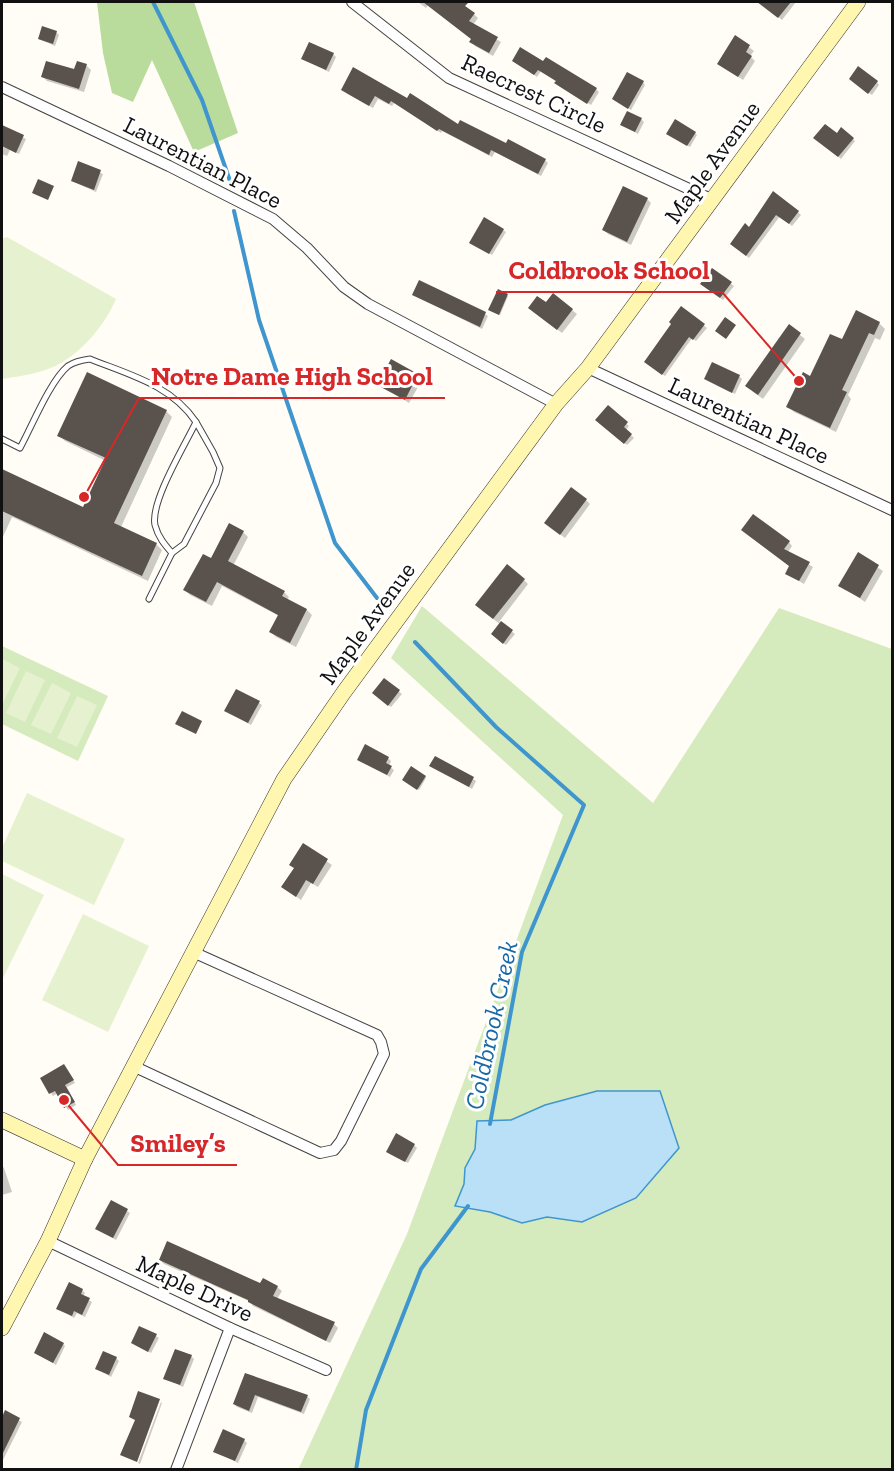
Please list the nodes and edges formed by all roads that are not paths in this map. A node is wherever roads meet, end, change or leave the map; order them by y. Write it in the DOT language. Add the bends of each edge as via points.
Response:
graph roads {
  1 [pos="352,2"];
  2 [pos="858,2"];
  3 [pos="2,87"];
  4 [pos="713,200"];
  5 [pos="588,368"];
  6 [pos="556,404"];
  7 [pos="196,422"];
  8 [pos="2,439"];
  9 [pos="892,510"];
  10 [pos="172,554"];
  11 [pos="149,599"];
  12 [pos="193,952"];
  13 [pos="133,1066"];
  14 [pos="2,1120"];
  15 [pos="85,1159"];
  16 [pos="48,1241"];
  17 [pos="3,1321"];
  18 [pos="230,1328"];
  19 [pos="326,1370"];
  20 [pos="176,1470"];
  1 -- 4 [label="street, Raecrest Circle" via="449,78"];
  2 -- 4 [label="main road, Maple Avenue"];
  3 -- 6 [label="street, Laurentian Place" via="273,219 368,304"];
  4 -- 5 [label="main road, Maple Avenue"];
  5 -- 6 [label="main road, Maple Avenue"];
  5 -- 9 [label="street, Laurentian Place"];
  6 -- 12 [label="main road, Maple Avenue" via="284,779"];
  7 -- 8 [label="lane" via="174,396 90,359 69,365 57,377 20,448"];
  7 -- 10 [label="lane" via="156,504 155,524"];
  7 -- 10 [label="lane" via="219,468 216,483 184,544"];
  10 -- 11 [label="lane"];
  12 -- 13 [label="main road, Maple Avenue"];
  12 -- 13 [label="street" via="377,1035 384,1054 341,1141 334,1150 320,1153"];
  13 -- 15 [label="main road, Maple Avenue"];
  14 -- 15 [label="main road"];
  15 -- 16 [label="main road, Maple Avenue"];
  16 -- 17 [label="main road, Maple Avenue"];
  16 -- 18 [label="street, Maple Drive"];
  18 -- 19 [label="street, Maple Drive"];
  18 -- 20 [label="street"];
}
